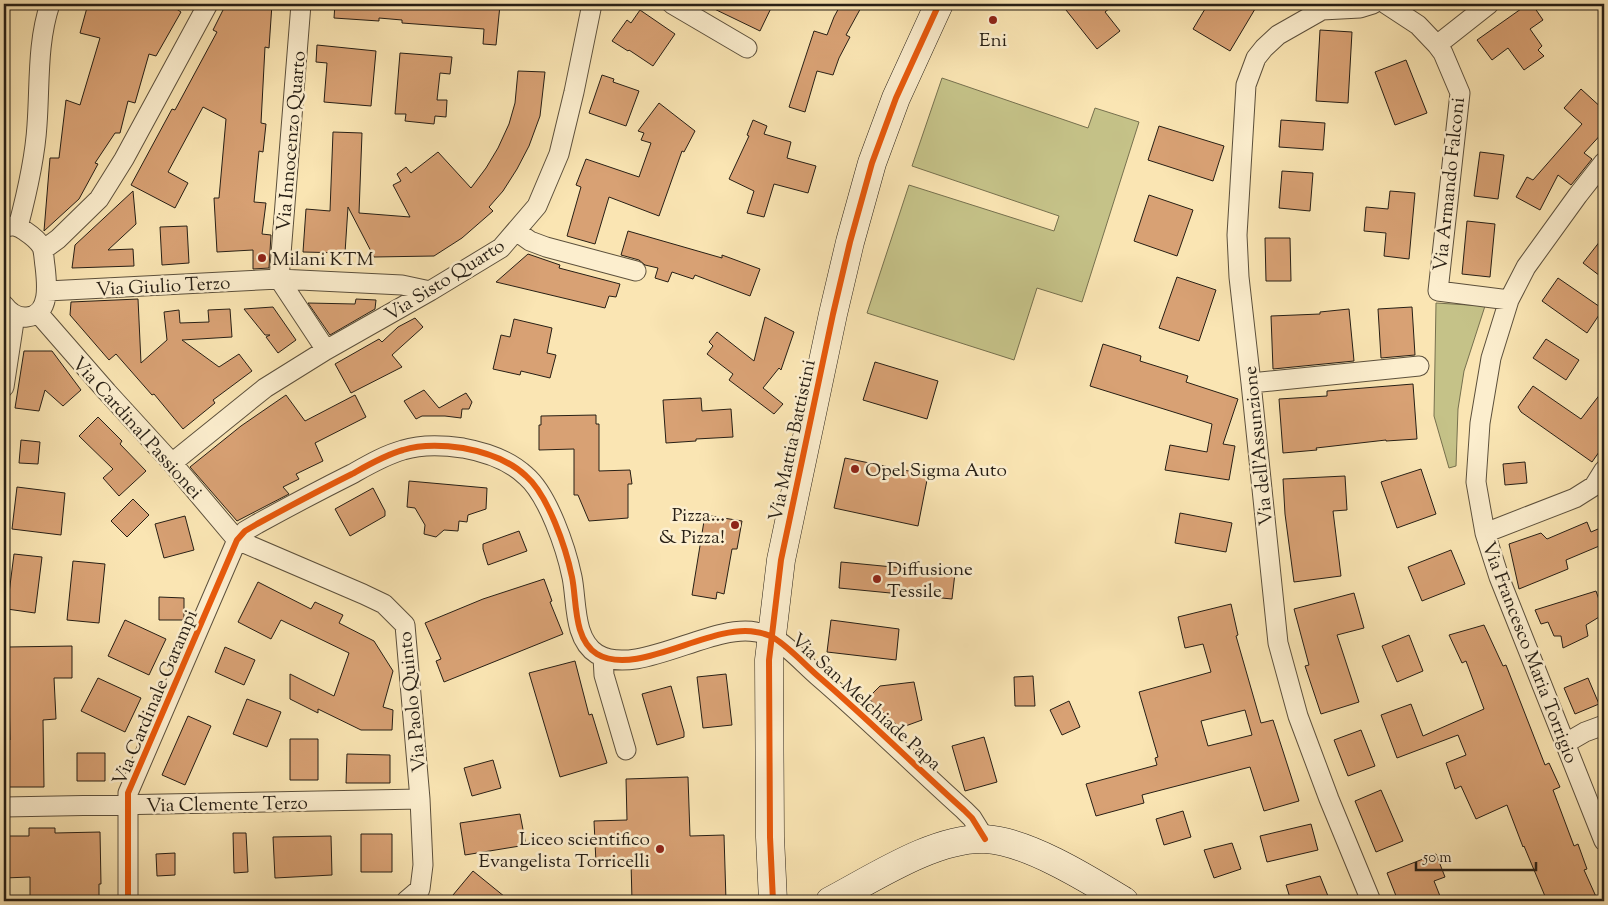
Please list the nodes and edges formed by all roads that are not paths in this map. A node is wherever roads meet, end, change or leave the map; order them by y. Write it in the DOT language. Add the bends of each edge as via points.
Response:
graph roads {
  1 [pos="50,4"];
  2 [pos="208,4"];
  3 [pos="301,4"];
  4 [pos="592,4"];
  5 [pos="672,4"];
  6 [pos="939,4"];
  7 [pos="1373,4"];
  8 [pos="1386,4"];
  9 [pos="1489,4"];
  10 [pos="1325,7"];
  11 [pos="1437,45"];
  12 [pos="747,48"];
  13 [pos="1604,162"];
  14 [pos="11,227"];
  15 [pos="516,230"];
  16 [pos="43,250"];
  17 [pos="636,271"];
  18 [pos="279,279"];
  19 [pos="47,291"];
  20 [pos="430,291"];
  21 [pos="1509,300"];
  22 [pos="9,310"];
  23 [pos="38,313"];
  24 [pos="326,350"];
  25 [pos="1419,366"];
  26 [pos="1251,383"];
  27 [pos="4,387"];
  28 [pos="172,463"];
  29 [pos="1604,470"];
  30 [pos="1485,533"];
  31 [pos="237,540"];
  32 [pos="771,636"];
  33 [pos="602,657"];
  34 [pos="1604,725"];
  35 [pos="1566,743"];
  36 [pos="626,750"];
  37 [pos="420,799"];
  38 [pos="127,805"];
  39 [pos="4,807"];
  40 [pos="985,839"];
  41 [pos="1604,841"];
  42 [pos="128,901"];
  43 [pos="406,901"];
  44 [pos="772,901"];
  45 [pos="830,901"];
  46 [pos="1124,901"];
  47 [pos="1371,901"];
  1 -- 14 [label="street" via="39,65 37,124 28,186"];
  2 -- 16 [label="street" via="99,199"];
  3 -- 18 [label="street, Via Innocenzo Quarto"];
  4 -- 15 [label="street, Via Sisto Quarto" via="559,154 537,206"];
  5 -- 12 [label="street"];
  6 -- 32 [label="main road, Via Mattia Battistini" via="885,124 850,242 787,533"];
  7 -- 10 [label="street, Via dell'Assunzione" via="1360,8"];
  8 -- 11 [label="street, Via Armando Falconi" via="1418,24"];
  9 -- 11 [label="street"];
  10 -- 26 [label="street, Via dell'Assunzione" via="1278,35 1264,48 1246,85 1237,250"];
  11 -- 21 [label="street, Via Armando Falconi" via="1460,94 1438,291"];
  13 -- 21 [label="street, Via Francesco Maria Torrigio" via="1526,267"];
  14 -- 16 [label="street" via="34,238"];
  15 -- 17 [label="street" via="530,241"];
  15 -- 20 [label="street, Via Sisto Quarto" via="501,248"];
  16 -- 19 [label="street"];
  18 -- 19 [label="street, Via Giulio Terzo"];
  18 -- 20 [label="street, Via Giulio Terzo" via="402,285"];
  18 -- 24 [label="street"];
  19 -- 23 [label="street"];
  20 -- 24 [label="street, Via Sisto Quarto"];
  21 -- 30 [label="street, Via Francesco Maria Torrigio" via="1491,358 1480,423 1476,482"];
  22 -- 23 [label="street" via="26,317"];
  22 -- 27 [label="street"];
  23 -- 28 [label="street, Via Cardinal Passionei"];
  24 -- 28 [label="street, Via Sisto Quarto" via="265,388"];
  25 -- 26 [label="street"];
  26 -- 47 [label="street, Via dell'Assunzione" via="1278,643 1298,716"];
  28 -- 31 [label="street, Via Cardinal Passionei"];
  29 -- 30 [label="street" via="1594,486 1575,498"];
  30 -- 35 [label="street, Via Francesco Maria Torrigio" via="1499,577"];
  31 -- 33 [label="street" via="257,524 400,450 441,445 486,454 520,471 538,491 563,541 584,640"];
  31 -- 37 [label="street, Via Paolo Quinto" via="384,604 405,625"];
  31 -- 38 [label="street, Via Cardinale Garampi" via="128,793"];
  32 -- 33 [label="street, Via San Melchiade Papa" via="738,630 642,657 616,660"];
  32 -- 40 [label="street, Via San Melchiade Papa" via="837,692 964,810"];
  32 -- 44 [label="main road, Via Mattia Battistini" via="768,720"];
  33 -- 36 [label="street" via="604,675"];
  34 -- 35 [label="street"];
  35 -- 41 [label="street, Via Francesco Maria Torrigio"];
  37 -- 38 [label="street, Via Clemente Terzo"];
  37 -- 43 [label="street, Via Paolo Quinto" via="423,865 420,889"];
  38 -- 39 [label="street, Via Clemente Terzo"];
  38 -- 42 [label="street, Via Cardinale Garampi"];
  40 -- 45 [label="main road" via="924,852"];
  40 -- 46 [label="main road" via="1039,854"];
}
